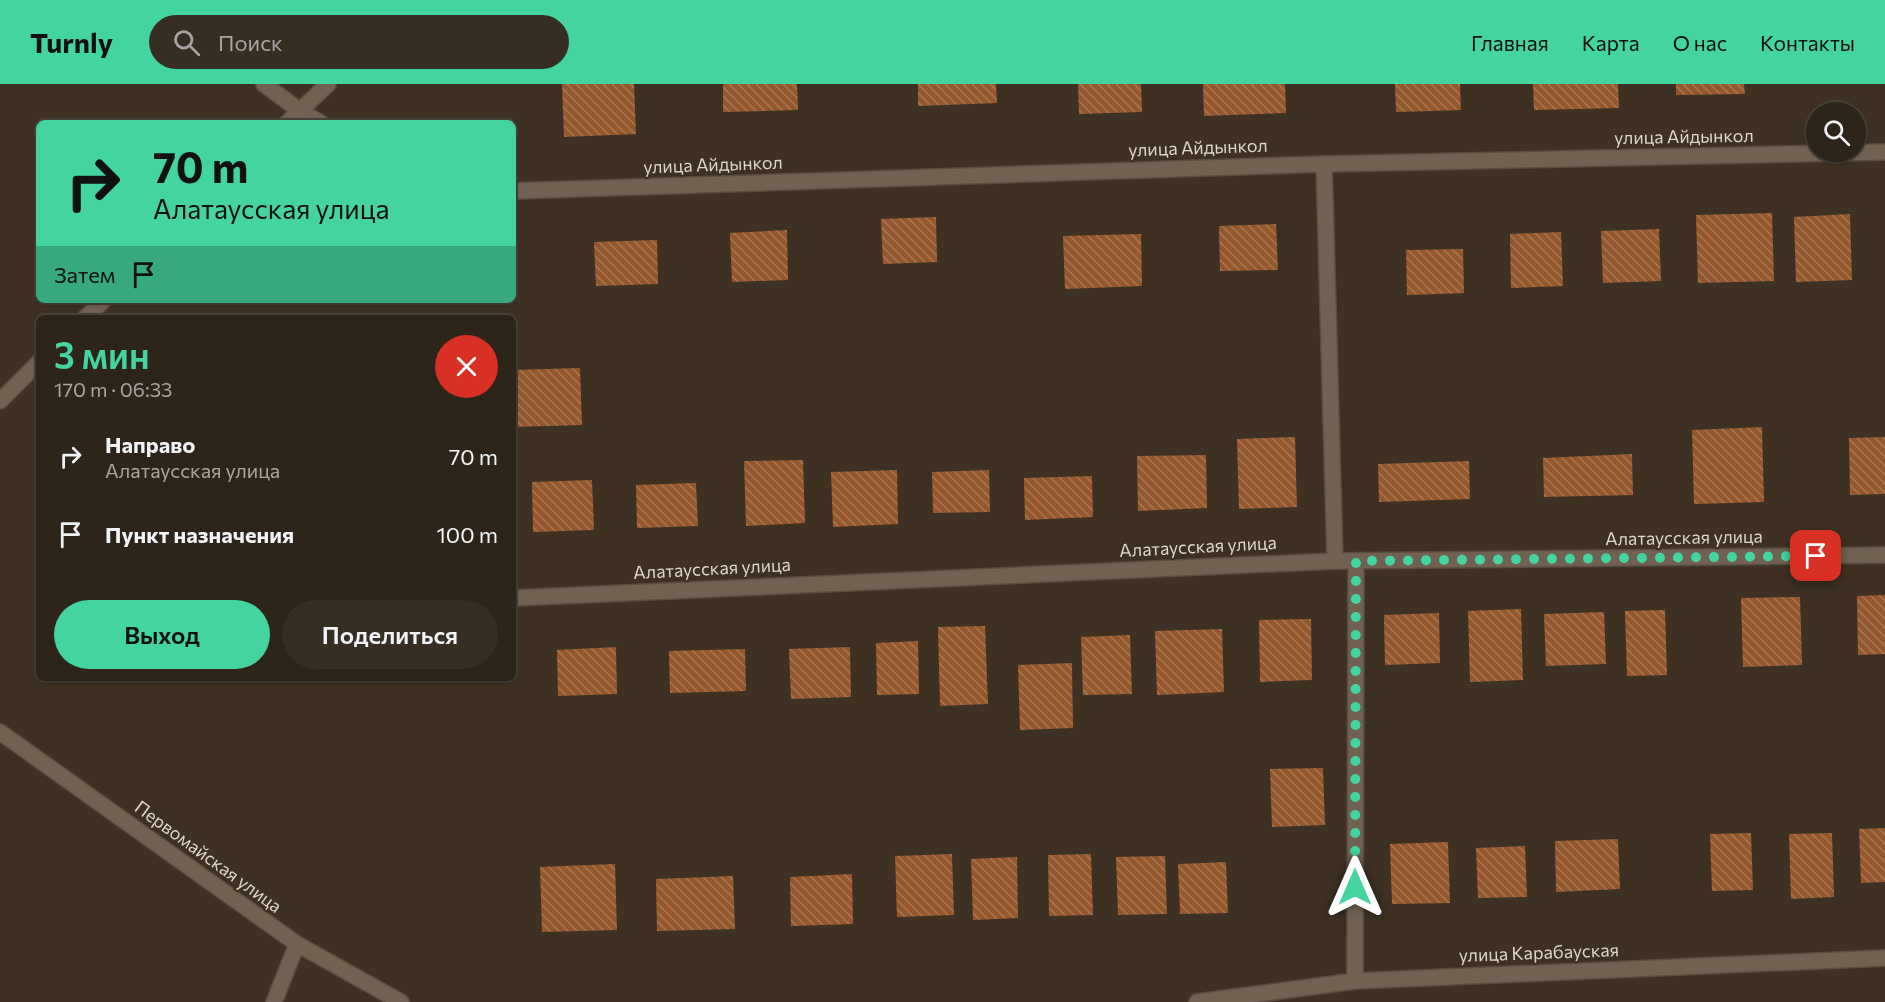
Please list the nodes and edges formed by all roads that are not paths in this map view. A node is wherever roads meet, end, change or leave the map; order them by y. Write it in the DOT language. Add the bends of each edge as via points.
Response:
graph roads {
  1 [pos="264,84"];
  2 [pos="328,84"];
  3 [pos="300,111"];
  4 [pos="290,120"];
  5 [pos="316,120"];
  6 [pos="1885,152"];
  7 [pos="1324,164"];
  8 [pos="516,191"];
  9 [pos="101,303"];
  10 [pos="88,315"];
  11 [pos="36,365"];
  12 [pos="0,401"];
  13 [pos="1885,555"];
  14 [pos="1335,561"];
  15 [pos="1356,561"];
  16 [pos="516,598"];
  17 [pos="0,732"];
  18 [pos="297,944"];
  19 [pos="1885,958"];
  20 [pos="1355,981"];
  21 [pos="274,1002"];
  22 [pos="401,1002"];
  23 [pos="1197,1002"];
  1 -- 3 [label="street"];
  2 -- 3 [label="street"];
  3 -- 4 [label="street"];
  3 -- 5 [label="street"];
  6 -- 7 [label="street, улица Айдынкол"];
  7 -- 8 [label="street, улица Айдынкол"];
  7 -- 14 [label="street"];
  9 -- 10 [label="street"];
  11 -- 12 [label="street"];
  13 -- 15 [label="street, Алатаусская улица"];
  14 -- 15 [label="street, Алатаусская улица"];
  14 -- 16 [label="street, Алатаусская улица"];
  15 -- 20 [label="street"];
  17 -- 18 [label="street, Первомайская улица"];
  18 -- 21 [label="street"];
  18 -- 22 [label="street, Первомайская улица"];
  19 -- 20 [label="street, улица Карабауская"];
  20 -- 23 [label="street, улица Карабауская"];
}
